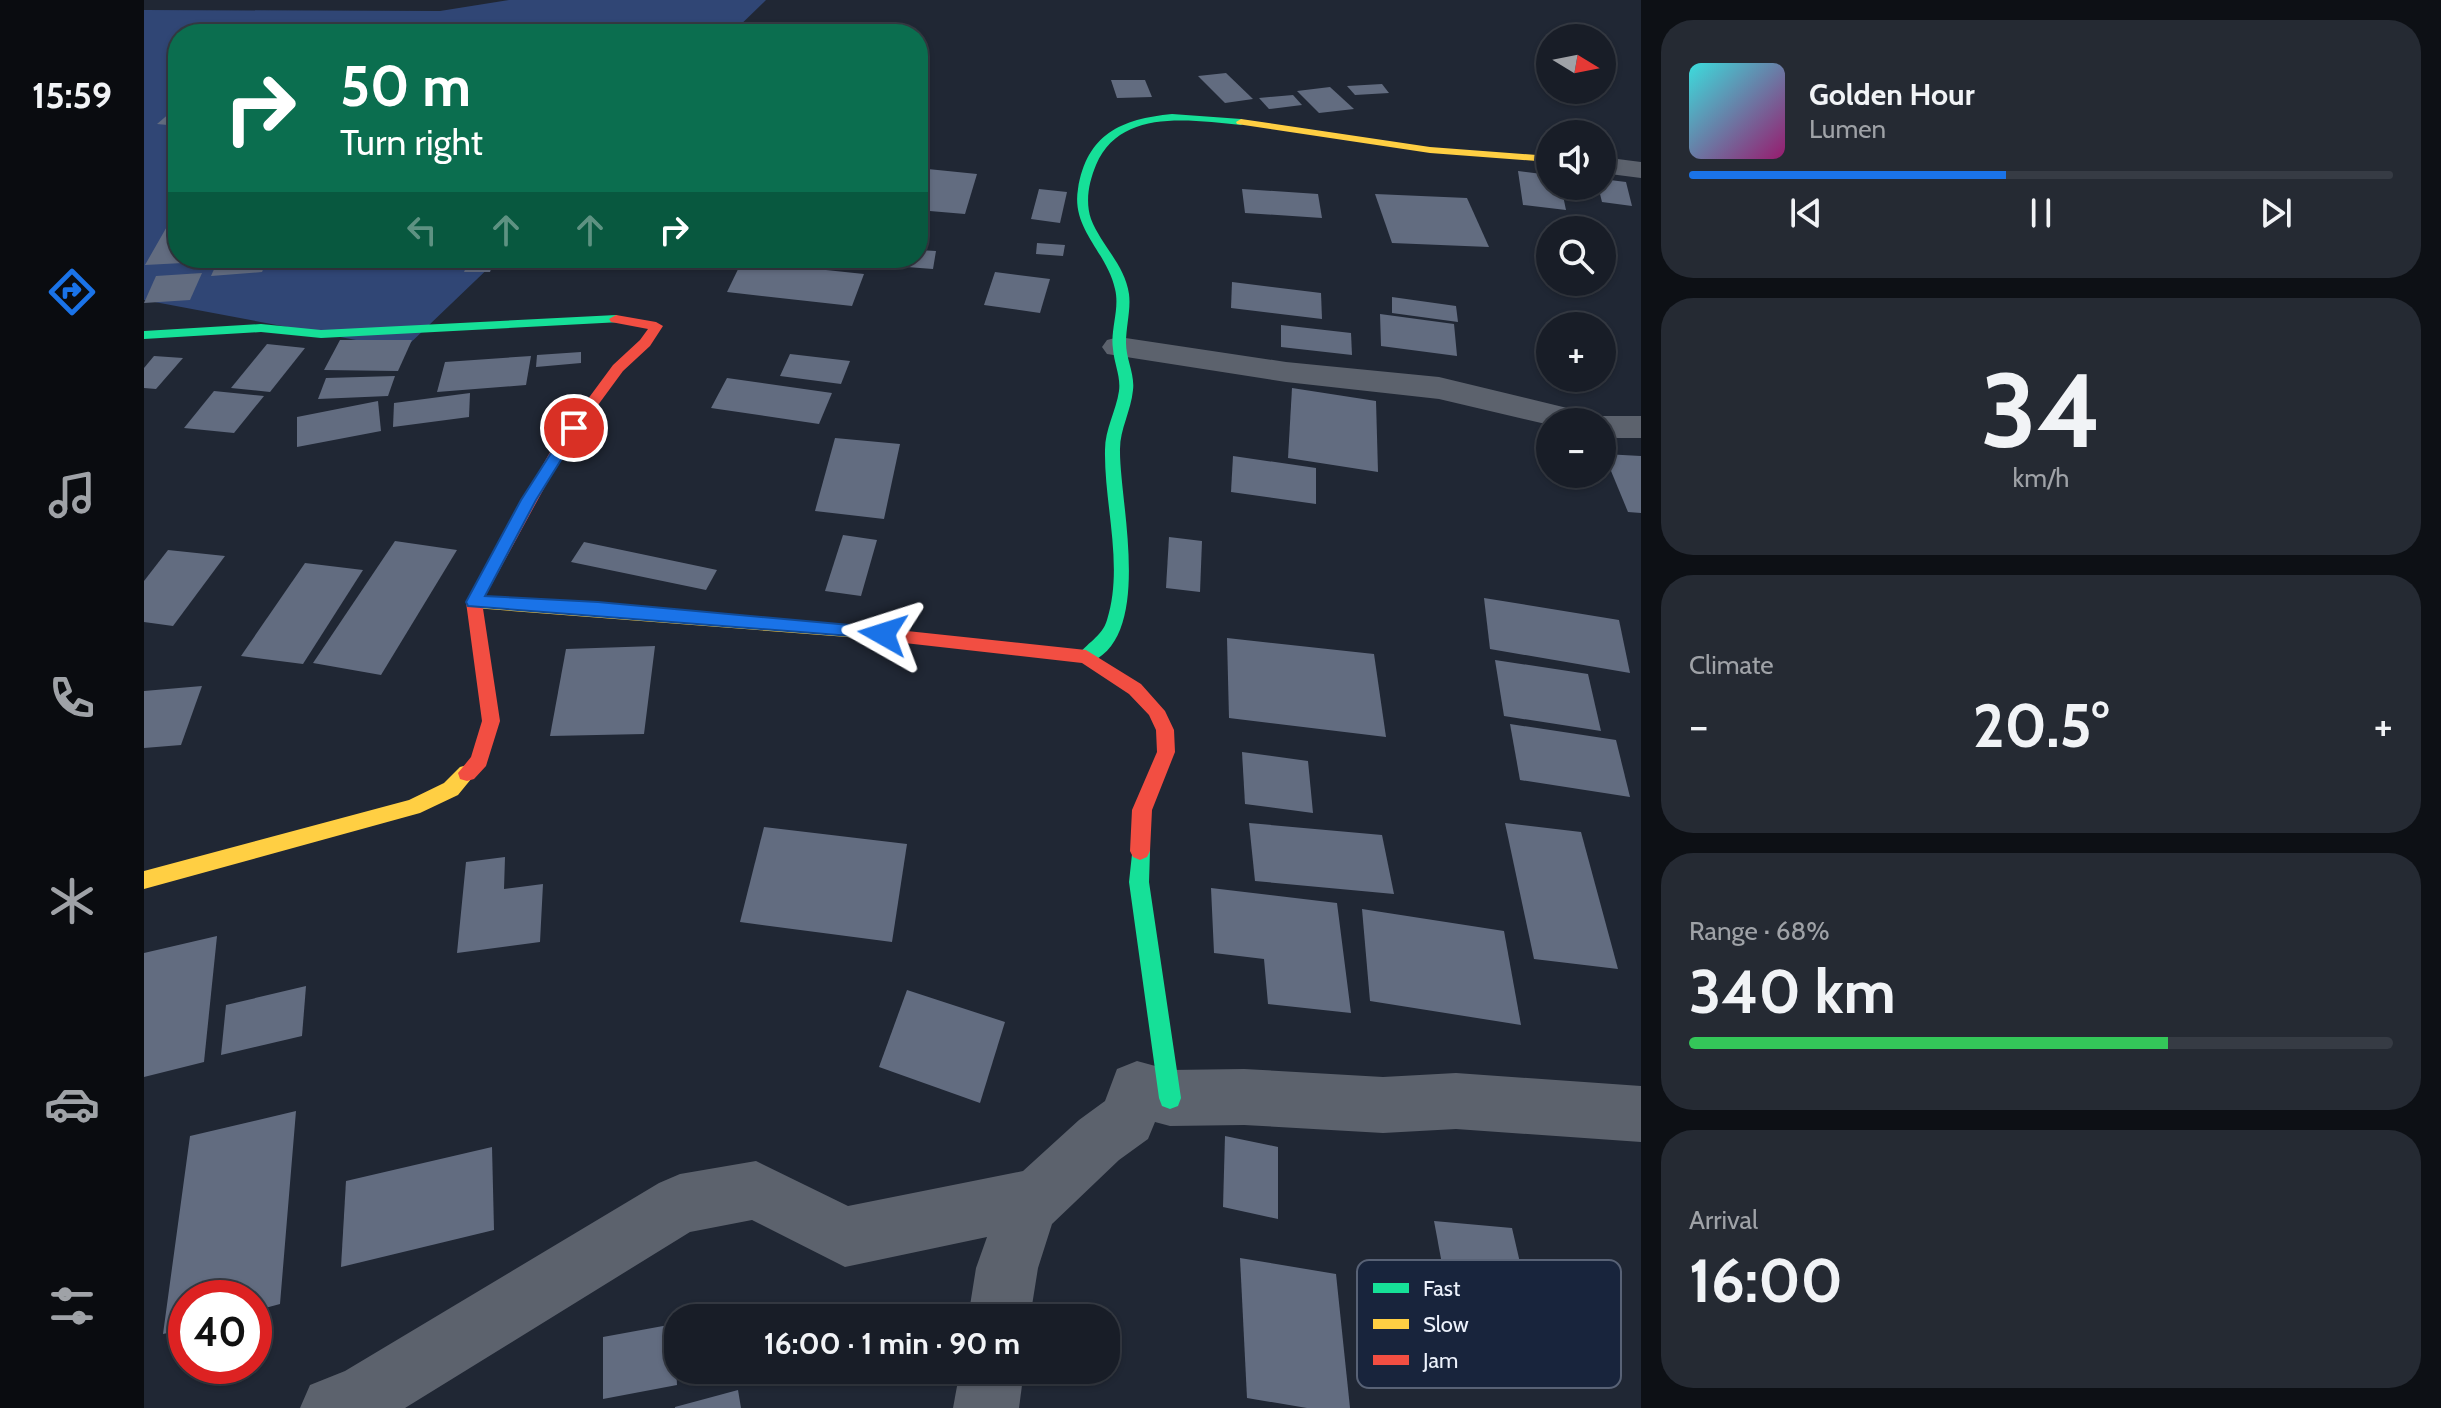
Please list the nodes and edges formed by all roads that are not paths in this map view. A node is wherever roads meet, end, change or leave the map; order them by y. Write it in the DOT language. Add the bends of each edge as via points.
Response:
graph roads {
  1 [pos="1536,158"];
  2 [pos="1616,167"];
  3 [pos="1641,170"];
  4 [pos="144,335"];
  5 [pos="1119,347"];
  6 [pos="1536,410"];
  7 [pos="1616,427"];
  8 [pos="1641,427"];
  9 [pos="474,602"];
  10 [pos="1086,657"];
  11 [pos="144,880"];
  12 [pos="1170,1098"];
  13 [pos="1641,1114"];
  14 [pos="1038,1197"];
  15 [pos="1001,1304"];
  16 [pos="990,1384"];
  17 [pos="333,1408"];
  18 [pos="986,1408"];
  1 -- 5 [label="street" via="1430,150 1178,116 1124,125 1092,155 1083,190 1083,212 1123,294"];
  2 -- 3 [label="street"];
  4 -- 9 [label="street" via="261,328 321,334 599,317 656,326 559,448"];
  5 -- 6 [label="street" via="1439,388"];
  5 -- 10 [label="street" via="1127,389 1112,446 1117,616 1104,642"];
  7 -- 8 [label="street"];
  9 -- 10 [label="street" via="809,626"];
  9 -- 11 [label="street" via="491,721 479,761 451,789 413,807"];
  10 -- 12 [label="street" via="1135,689 1165,730 1166,752 1142,810 1139,882"];
  12 -- 13 [label="street" via="1383,1105 1456,1101"];
  12 -- 14 [label="street" via="1137,1089 1128,1119"];
  14 -- 15 [label="street" via="1028,1206"];
  14 -- 17 [label="street" via="845,1237 756,1190 680,1204 363,1397"];
  16 -- 18 [label="street"];
}
